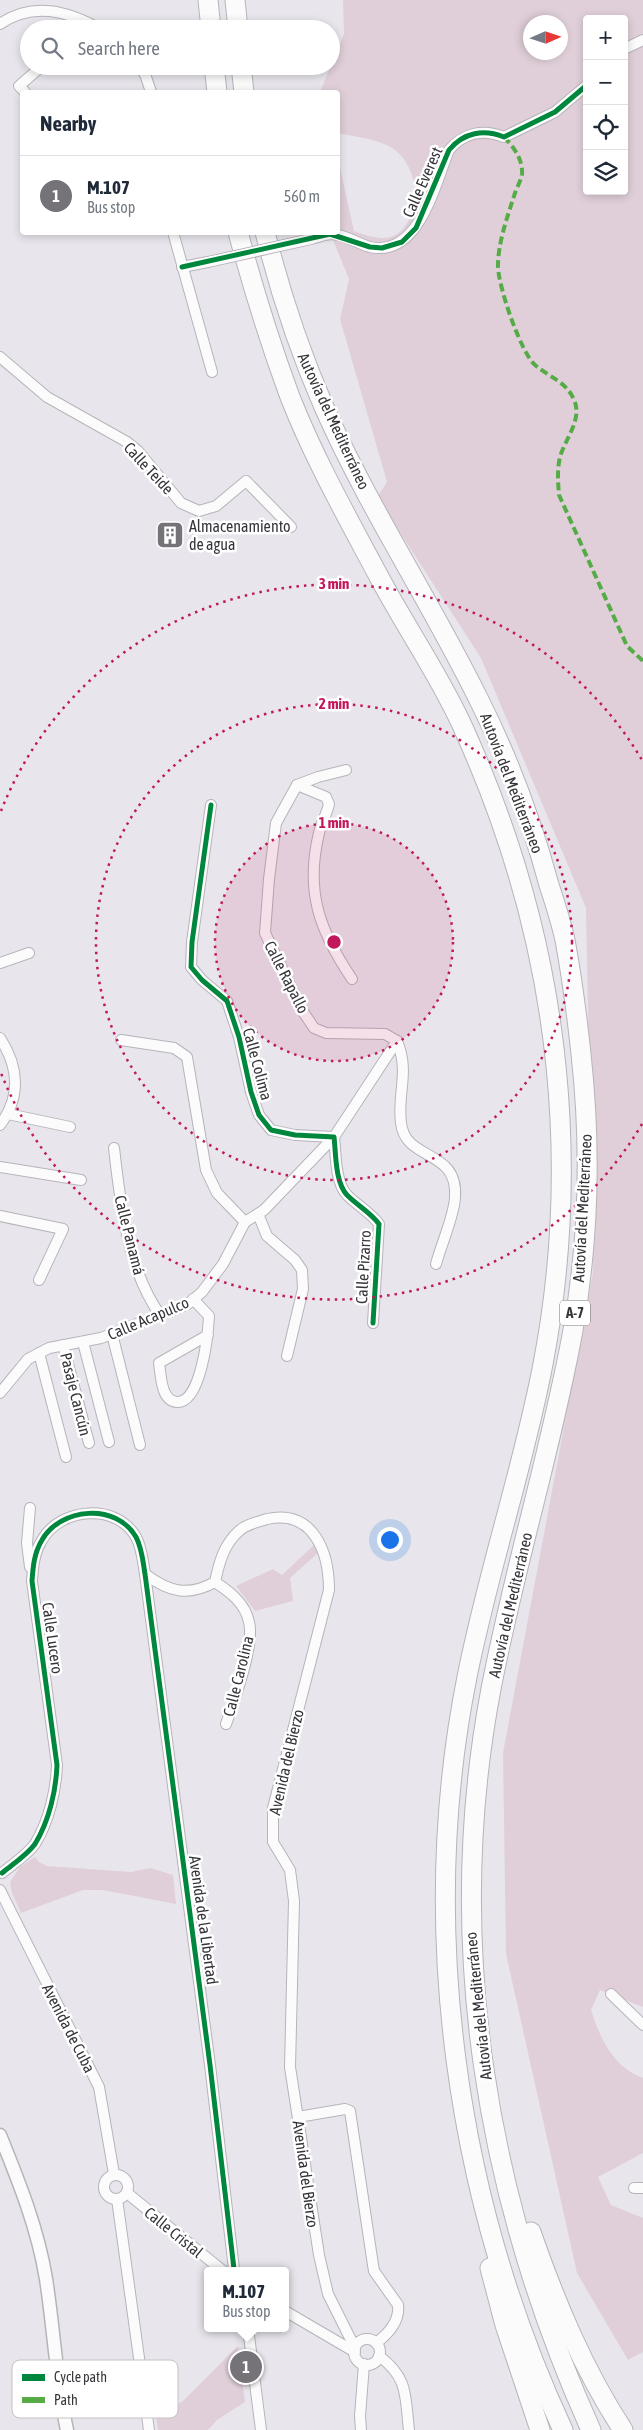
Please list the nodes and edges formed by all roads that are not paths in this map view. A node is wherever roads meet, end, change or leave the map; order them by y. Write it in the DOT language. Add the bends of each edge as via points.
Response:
graph roads {
  1 [pos="208,0"];
  2 [pos="235,0"];
  3 [pos="76,20"];
  4 [pos="210,20"];
  5 [pos="237,20"];
  6 [pos="0,24"];
  7 [pos="643,40"];
  8 [pos="628,48"];
  9 [pos="32,75"];
  10 [pos="145,75"];
  11 [pos="215,75"];
  12 [pos="242,75"];
  13 [pos="583,88"];
  14 [pos="23,90"];
  15 [pos="150,90"];
  16 [pos="217,90"];
  17 [pos="244,90"];
  18 [pos="174,235"];
  19 [pos="239,235"];
  20 [pos="266,235"];
  21 [pos="331,235"];
  22 [pos="339,235"];
  23 [pos="182,267"];
  24 [pos="0,357"];
  25 [pos="212,372"];
  26 [pos="291,527"];
  27 [pos="346,770"];
  28 [pos="297,785"];
  29 [pos="211,805"];
  30 [pos="29,953"];
  31 [pos="0,963"];
  32 [pos="352,979"];
  33 [pos="0,1038"];
  34 [pos="121,1040"];
  35 [pos="397,1041"];
  36 [pos="8,1114"];
  37 [pos="0,1125"];
  38 [pos="70,1127"];
  39 [pos="334,1138"];
  40 [pos="114,1148"];
  41 [pos="0,1167"];
  42 [pos="82,1180"];
  43 [pos="258,1214"];
  44 [pos="0,1216"];
  45 [pos="245,1222"];
  46 [pos="436,1264"];
  47 [pos="39,1280"];
  48 [pos="193,1299"];
  49 [pos="161,1316"];
  50 [pos="373,1323"];
  51 [pos="112,1334"];
  52 [pos="208,1335"];
  53 [pos="83,1342"];
  54 [pos="64,1345"];
  55 [pos="39,1353"];
  56 [pos="288,1356"];
  57 [pos="0,1393"];
  58 [pos="110,1442"];
  59 [pos="89,1444"];
  60 [pos="140,1445"];
  61 [pos="66,1457"];
  62 [pos="30,1508"];
  63 [pos="145,1574"];
  64 [pos="32,1581"];
  65 [pos="215,1582"];
  66 [pos="226,1724"];
  67 [pos="1,1874"];
  68 [pos="0,1890"];
  69 [pos="446,1900"];
  70 [pos="611,1994"];
  71 [pos="476,2002"];
  72 [pos="643,2026"];
  73 [pos="298,2117"];
  74 [pos="0,2135"];
  75 [pos="114,2174"];
  76 [pos="127,2192"];
  77 [pos="117,2199"];
  78 [pos="218,2267"];
  79 [pos="232,2267"];
  80 [pos="289,2313"];
  81 [pos="249,2332"];
  82 [pos="376,2343"];
  83 [pos="355,2350"];
  84 [pos="379,2356"];
  85 [pos="55,2360"];
  86 [pos="139,2360"];
  87 [pos="364,2364"];
  88 [pos="261,2430"];
  89 [pos="361,2430"];
  90 [pos="409,2430"];
  91 [pos="540,2430"];
  92 [pos="563,2430"];
  93 [pos="591,2430"];
  94 [pos="623,2430"];
  1 -- 4 [label="highway"];
  2 -- 5 [label="highway"];
  3 -- 6 [label="street" via="68,14 44,9 20,13"];
  7 -- 8 [label="street"];
  9 -- 14 [label="street" via="19,86"];
  10 -- 15 [label="street"];
  11 -- 16 [label="highway"];
  12 -- 17 [label="highway"];
  13 -- 22 [label="street, Calle Everest, bridge" via="555,112 504,138 493,133 470,134 457,140 449,150 416,228 402,242 382,248 370,247"];
  18 -- 23 [label="street"];
  19 -- 69 [label="highway, Autovía del Mediterráneo / A-7" via="290,396 315,454 379,578 460,720 503,826 524,890 548,999 562,1142 560,1226 552,1313 530,1421 490,1572 466,1680 455,1748"];
  20 -- 71 [label="highway, Autovía del Mediterráneo / A-7" via="279,288 326,412 482,705 535,833 564,937 581,1056 586,1122 583,1256 574,1326 561,1389 509,1601 479,1760 470,1877 470,1936"];
  21 -- 23 [label="street, Calle Everest, bridge"];
  23 -- 25 [label="street"];
  24 -- 26 [label="street, Calle Teide" via="47,397 127,442 181,503 199,511 216,506 246,481"];
  27 -- 28 [label="street"];
  28 -- 32 [label="street" via="326,797 329,804 319,830 312,870 314,894 322,926 333,951"];
  28 -- 35 [label="street, Calle Rapallo" via="276,823 265,933 314,1028 326,1033 385,1034"];
  29 -- 39 [label="street, Calle Colima" via="191,967 227,1001 251,1092 259,1115 271,1130"];
  30 -- 31 [label="street"];
  33 -- 36 [label="street" via="15,1068 16,1090"];
  34 -- 45 [label="street" via="174,1048 187,1057 206,1170 217,1193"];
  35 -- 39 [label="street, Calle Acapulco"];
  35 -- 46 [label="street" via="404,1060 401,1124 405,1136 414,1147 446,1165 454,1180 455,1198"];
  36 -- 37 [label="street"];
  36 -- 38 [label="street"];
  39 -- 43 [label="street, Calle Acapulco"];
  39 -- 50 [label="street, Calle Pizarro" via="338,1172 345,1193 371,1213 379,1224"];
  40 -- 49 [label="street, Calle Panamá" via="118,1188 139,1275 149,1300"];
  41 -- 42 [label="street"];
  43 -- 45 [label="street, Calle Acapulco"];
  43 -- 56 [label="street" via="267,1236 302,1270 303,1288"];
  44 -- 47 [label="street" via="63,1229"];
  45 -- 48 [label="street, Calle Acapulco" via="222,1264"];
  48 -- 49 [label="street, Calle Acapulco"];
  48 -- 52 [label="street" via="209,1316"];
  49 -- 51 [label="street, Calle Acapulco"];
  51 -- 53 [label="street, Calle Acapulco"];
  51 -- 60 [label="street"];
  52 -- 52 [label="street" via="199,1376 190,1398 174,1402 163,1389 159,1363"];
  53 -- 54 [label="street, Calle Acapulco"];
  53 -- 58 [label="street"];
  54 -- 55 [label="street, Calle Acapulco"];
  54 -- 59 [label="street, Pasaje Cancún"];
  55 -- 57 [label="street, Calle Acapulco" via="28,1359"];
  55 -- 61 [label="street"];
  62 -- 64 [label="street" via="27,1543"];
  63 -- 64 [label="street, Calle Lucero" via="135,1536 112,1516 85,1514 61,1521 42,1540 36,1553"];
  63 -- 65 [label="street" via="158,1584 182,1591 194,1592"];
  63 -- 79 [label="street, Avenida de la Libertad" via="210,2066"];
  64 -- 67 [label="street, Calle Lucero" via="58,1765 42,1829 34,1845"];
  65 -- 66 [label="street, Calle Carolina" via="233,1594 250,1623 248,1648"];
  65 -- 73 [label="street, Avenida del Bierzo" via="227,1545 239,1530 272,1518 302,1523 314,1533 329,1568 329,1590 273,1808 272,1823 273,1842 290,1870 294,1901 290,2067"];
  68 -- 75 [label="street, Avenida de Cuba" via="99,2087"];
  69 -- 91 [label="highway" via="440,1985 456,2129 505,2325"];
  69 -- 92 [label="highway, Autovía del Mediterráneo / A-7" via="451,2016 481,2189 516,2315"];
  70 -- 72 [label="street"];
  71 -- 93 [label="highway, Autovía del Mediterráneo / A-7" via="485,2079 510,2207 561,2362"];
  71 -- 94 [label="highway" via="515,2180 529,2227 551,2291 589,2370"];
  73 -- 82 [label="street" via="345,2109 350,2111 372,2265 398,2305 394,2324"];
  73 -- 83 [label="street, Avenida del Bierzo" via="318,2255 328,2294"];
  74 -- 85 [label="street" via="24,2195 46,2279"];
  75 -- 76 [label="street" via="125,2179"];
  75 -- 77 [label="street" via="105,2180 104,2191 109,2198"];
  76 -- 77 [label="street"];
  76 -- 78 [label="street, Calle Cristal"];
  77 -- 86 [label="street"];
  80 -- 83 [label="street"];
  81 -- 88 [label="street"];
  82 -- 83 [label="street" via="364,2340"];
  82 -- 84 [label="street"];
  83 -- 87 [label="street" via="357,2360"];
  84 -- 87 [label="street" via="374,2363"];
  84 -- 90 [label="street" via="392,2365 406,2392"];
  87 -- 89 [label="street"];
}
